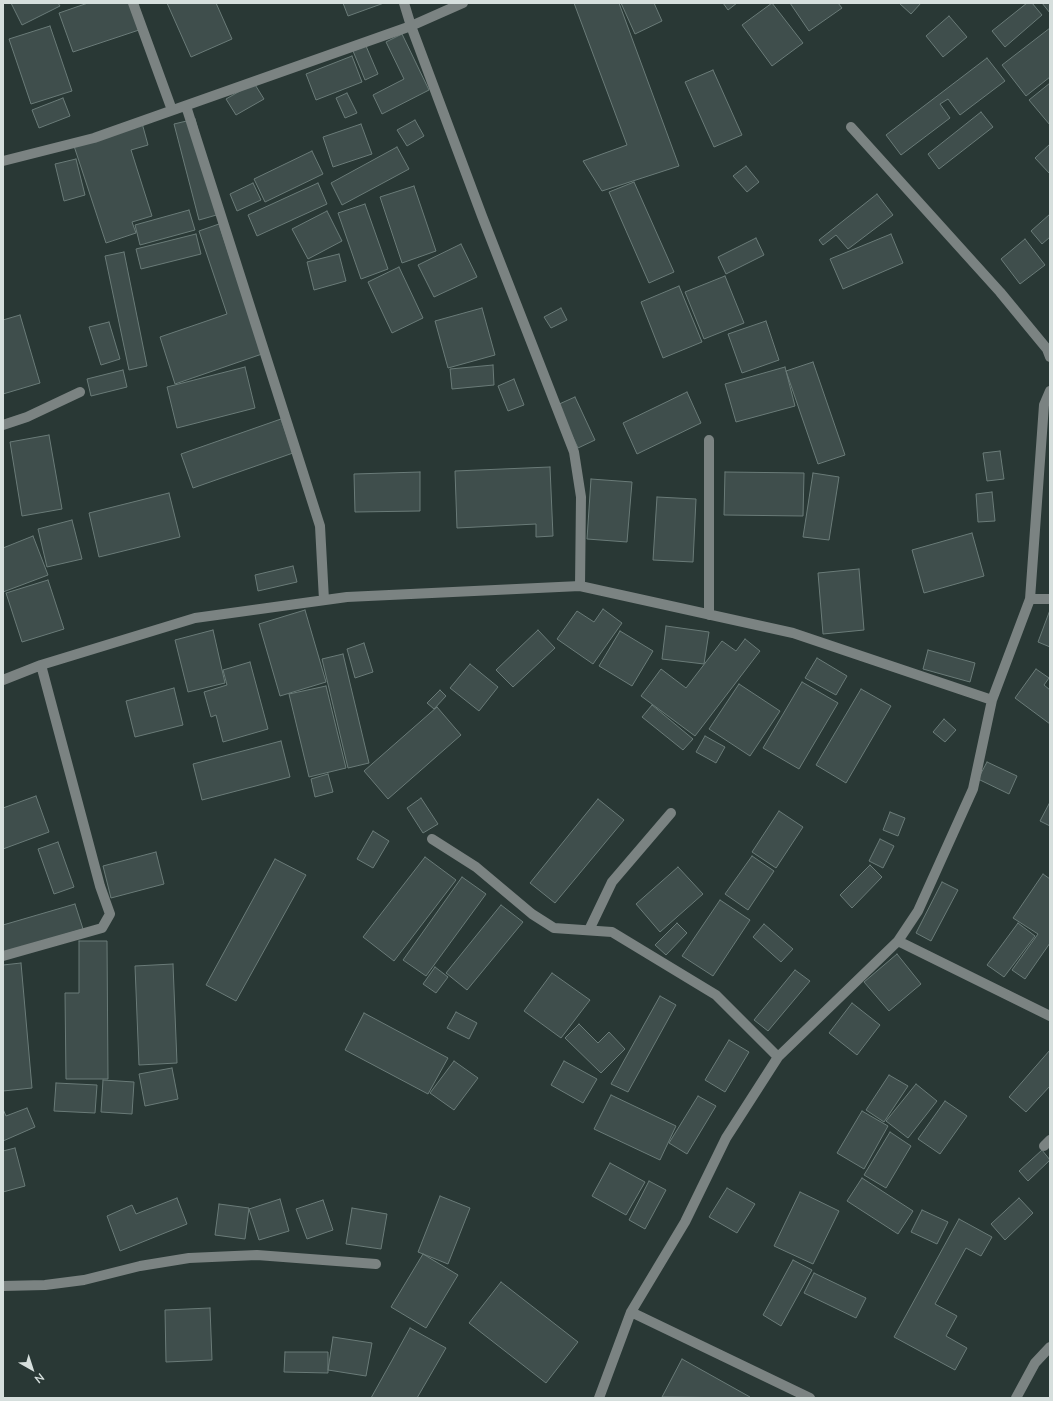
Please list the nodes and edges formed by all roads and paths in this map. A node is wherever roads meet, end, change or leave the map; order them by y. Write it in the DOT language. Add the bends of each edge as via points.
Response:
graph roads {
  1 [pos="133,3"];
  2 [pos="404,3"];
  3 [pos="462,3"];
  4 [pos="411,26"];
  5 [pos="186,106"];
  6 [pos="172,110"];
  7 [pos="851,127"];
  8 [pos="3,160"];
  9 [pos="1049,352"];
  10 [pos="80,392"];
  11 [pos="1050,392"];
  12 [pos="3,426"];
  13 [pos="708,440"];
  14 [pos="580,586"];
  15 [pos="1030,598"];
  16 [pos="1050,599"];
  17 [pos="324,600"];
  18 [pos="709,615"];
  19 [pos="41,665"];
  20 [pos="3,680"];
  21 [pos="992,700"];
  22 [pos="671,813"];
  23 [pos="432,839"];
  24 [pos="589,930"];
  25 [pos="898,941"];
  26 [pos="3,956"];
  27 [pos="1050,1016"];
  28 [pos="778,1057"];
  29 [pos="376,1264"];
  30 [pos="3,1286"];
  31 [pos="631,1312"];
  32 [pos="1050,1347"];
  33 [pos="599,1398"];
  34 [pos="810,1398"];
  35 [pos="1016,1398"];
  1 -- 6 [label="street"];
  2 -- 4 [label="street"];
  3 -- 4 [label="street"];
  4 -- 5 [label="street"];
  4 -- 14 [label="street" via="574,452 581,497"];
  5 -- 6 [label="street"];
  5 -- 17 [label="street" via="320,526"];
  6 -- 8 [label="street" via="94,138"];
  7 -- 9 [label="street" via="1000,292"];
  10 -- 12 [label="street"];
  11 -- 15 [label="street" via="1044,406"];
  13 -- 18 [label="street"];
  14 -- 17 [label="street"];
  14 -- 18 [label="street"];
  15 -- 16 [label="street"];
  15 -- 21 [label="street"];
  17 -- 19 [label="street" via="195,618"];
  18 -- 21 [label="street" via="793,633"];
  19 -- 20 [label="street"];
  19 -- 26 [label="street" via="100,886 110,914 102,928"];
  21 -- 25 [label="street" via="973,789 918,912"];
  22 -- 24 [label="street" via="612,882"];
  23 -- 24 [label="street" via="476,867 532,914 554,928"];
  24 -- 28 [label="street" via="612,932 716,995"];
  25 -- 27 [label="street"];
  25 -- 28 [label="street"];
  28 -- 31 [label="street" via="726,1138 684,1222"];
  29 -- 30 [label="street" via="257,1255 189,1258 140,1266 84,1280 45,1285"];
  31 -- 33 [label="street"];
  31 -- 34 [label="street"];
  32 -- 35 [label="street" via="1035,1363"];
}
